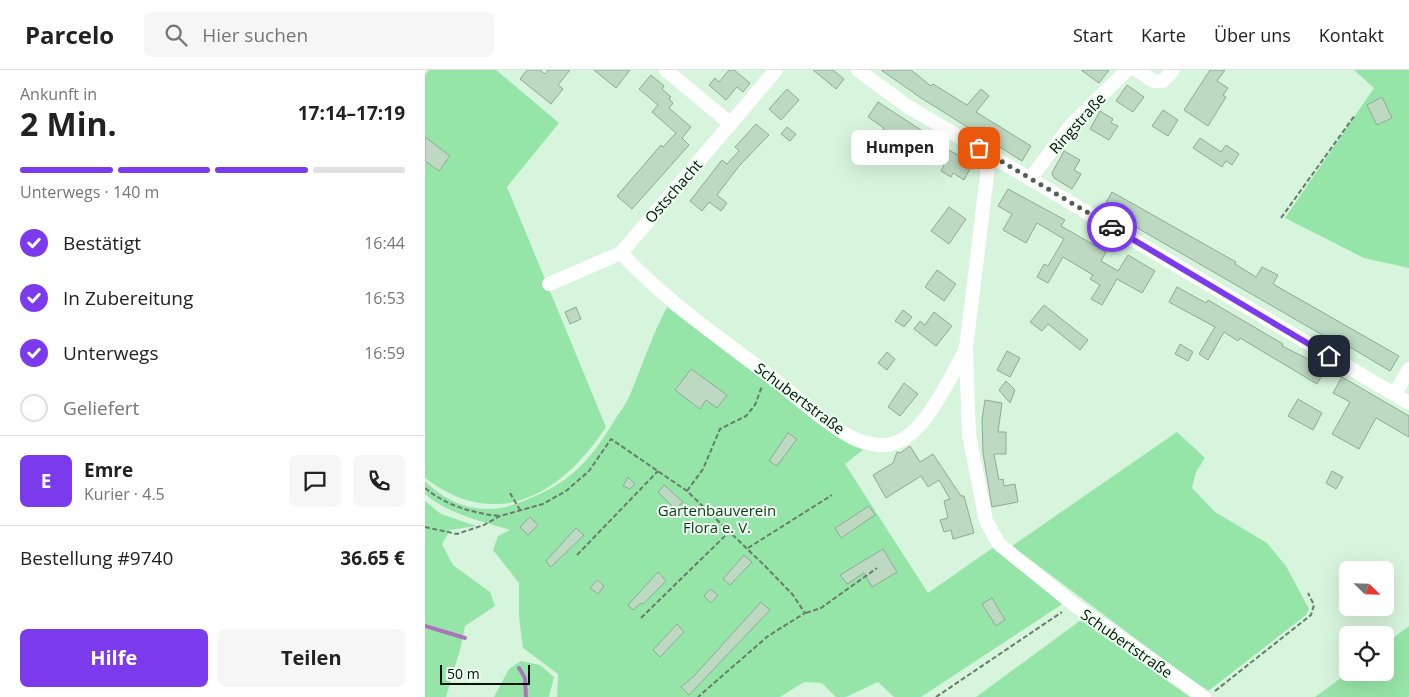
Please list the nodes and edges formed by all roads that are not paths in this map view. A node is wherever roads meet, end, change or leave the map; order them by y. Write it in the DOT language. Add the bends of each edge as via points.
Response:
graph roads {
  1 [pos="666,70"];
  2 [pos="776,70"];
  3 [pos="858,70"];
  4 [pos="1127,70"];
  5 [pos="1137,70"];
  6 [pos="1173,70"];
  7 [pos="731,124"];
  8 [pos="993,157"];
  9 [pos="1030,179"];
  10 [pos="621,253"];
  11 [pos="549,284"];
  12 [pos="966,348"];
  13 [pos="1409,369"];
  14 [pos="1395,394"];
  15 [pos="1409,403"];
  16 [pos="1209,694"];
  1 -- 7 [label="street"];
  2 -- 7 [label="street, Ostschacht"];
  3 -- 8 [label="street" via="907,106"];
  4 -- 9 [label="street, Ringstraße" via="1071,125"];
  5 -- 6 [label="street" via="1153,81 1163,81"];
  7 -- 10 [label="street, Ostschacht"];
  8 -- 9 [label="street"];
  8 -- 12 [label="street, Schubertstraße" via="988,167"];
  9 -- 14 [label="street"];
  10 -- 11 [label="street, Ostschacht"];
  10 -- 12 [label="street, Schubertstraße" via="675,304 853,438 887,445 912,434"];
  12 -- 16 [label="street, Schubertstraße" via="969,435 986,520 999,544 1073,604"];
  13 -- 14 [label="street"];
  14 -- 15 [label="street"];
}
